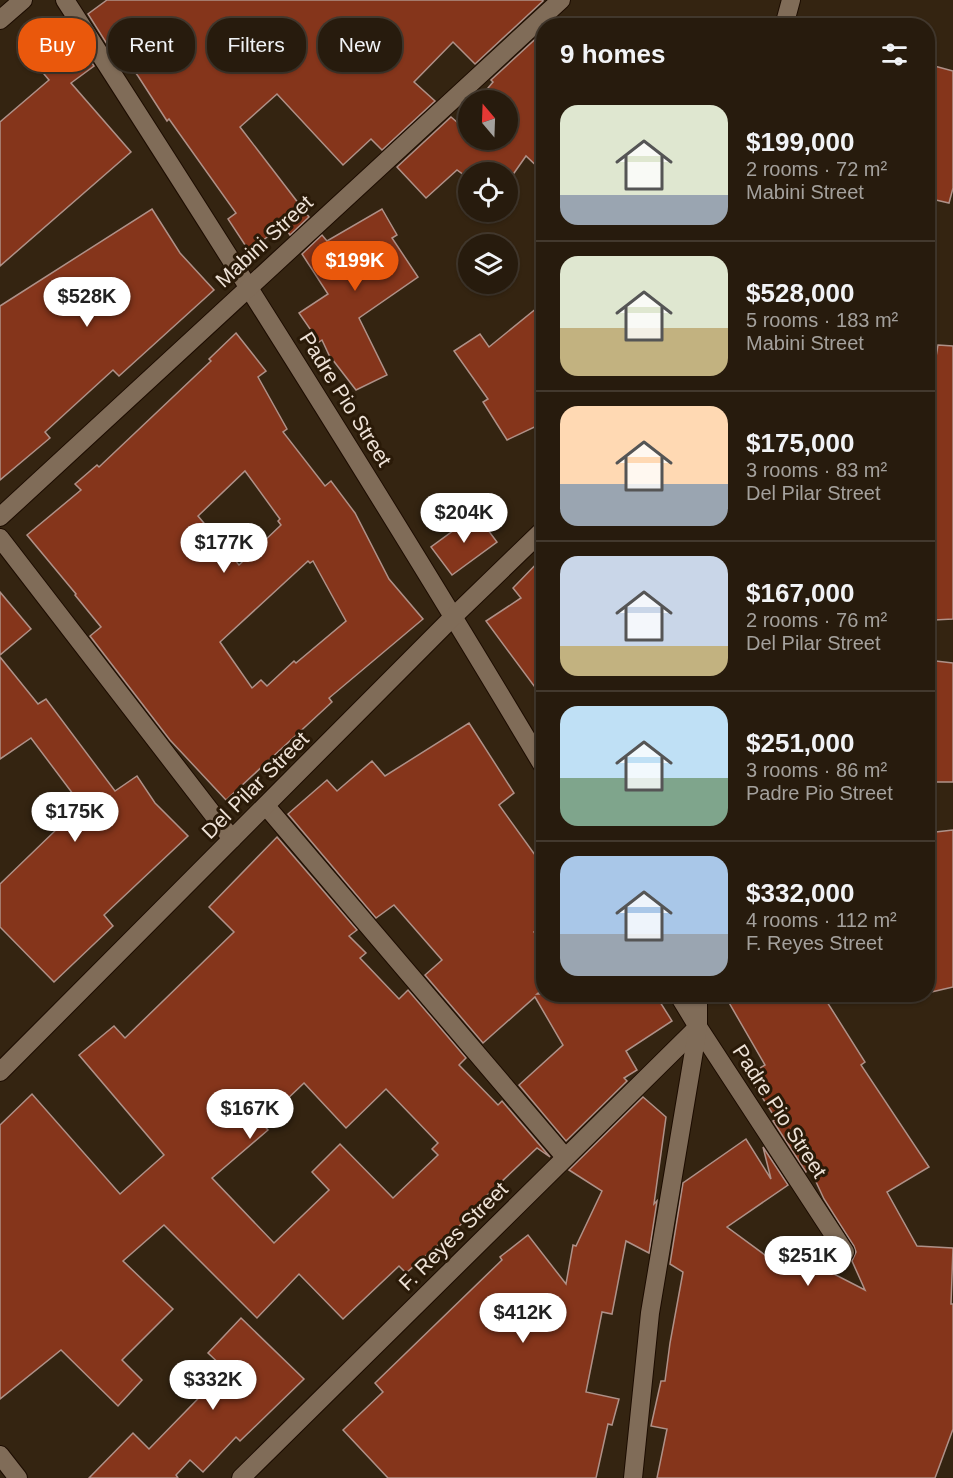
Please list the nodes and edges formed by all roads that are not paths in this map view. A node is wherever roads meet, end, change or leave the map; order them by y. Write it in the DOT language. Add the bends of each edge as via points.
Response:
graph roads {
  1 [pos="23,0"];
  2 [pos="65,0"];
  3 [pos="561,0"];
  4 [pos="791,0"];
  5 [pos="541,18"];
  6 [pos="786,18"];
  7 [pos="0,20"];
  8 [pos="536,23"];
  9 [pos="249,285"];
  10 [pos="0,517"];
  11 [pos="536,537"];
  12 [pos="0,538"];
  13 [pos="454,616"];
  14 [pos="536,754"];
  15 [pos="266,806"];
  16 [pos="232,839"];
  17 [pos="683,1002"];
  18 [pos="698,1002"];
  19 [pos="698,1027"];
  20 [pos="0,1072"];
  21 [pos="565,1157"];
  22 [pos="845,1252"];
  23 [pos="0,1455"];
  24 [pos="18,1478"];
  25 [pos="241,1478"];
  26 [pos="633,1478"];
  1 -- 7 [label="street"];
  2 -- 9 [label="street, Padre Pio Street"];
  3 -- 5 [label="street, Mabini Street"];
  4 -- 6 [label="street"];
  8 -- 9 [label="street, Mabini Street"];
  9 -- 10 [label="street, Mabini Street"];
  9 -- 13 [label="street, Padre Pio Street"];
  11 -- 13 [label="street, Del Pilar Street"];
  12 -- 16 [label="street"];
  13 -- 14 [label="street, Padre Pio Street"];
  13 -- 15 [label="street, Del Pilar Street"];
  15 -- 16 [label="street, Del Pilar Street"];
  15 -- 21 [label="street"];
  16 -- 20 [label="street, Del Pilar Street"];
  17 -- 19 [label="street, Padre Pio Street"];
  18 -- 19 [label="street"];
  19 -- 21 [label="street, F. Reyes Street"];
  19 -- 22 [label="street, Padre Pio Street"];
  19 -- 26 [label="street" via="650,1313"];
  21 -- 25 [label="street, F. Reyes Street"];
  23 -- 24 [label="street"];
}
